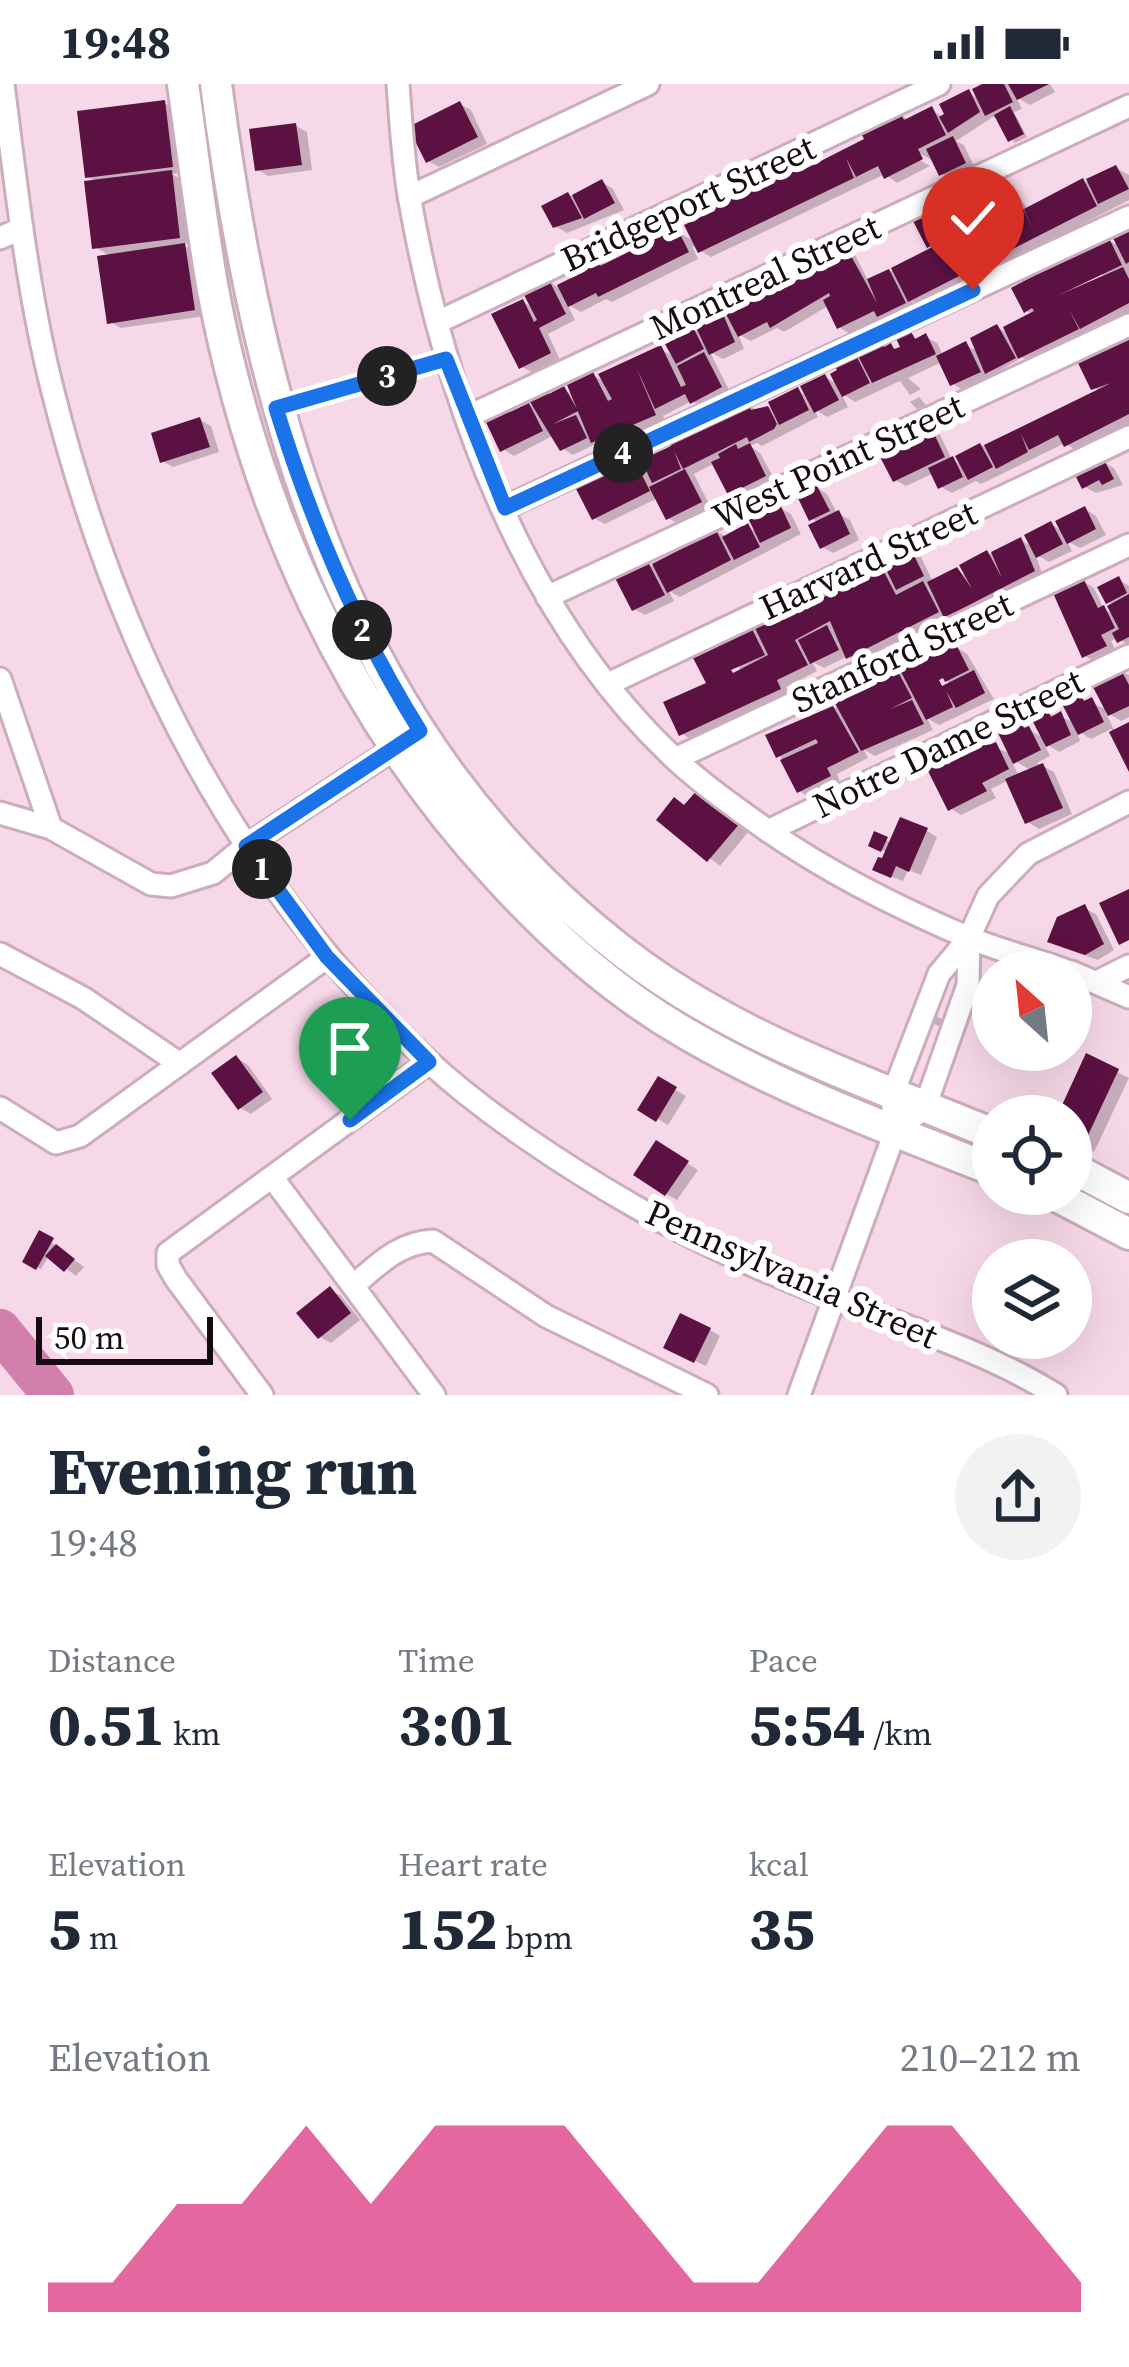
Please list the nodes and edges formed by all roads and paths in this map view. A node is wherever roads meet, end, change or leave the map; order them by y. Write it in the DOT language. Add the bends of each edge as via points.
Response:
graph roads {
  1 [pos="2,84"];
  2 [pos="183,84"];
  3 [pos="216,84"];
  4 [pos="398,84"];
  5 [pos="648,84"];
  6 [pos="939,84"];
  7 [pos="1129,106"];
  8 [pos="409,197"];
  9 [pos="1129,217"];
  10 [pos="22,228"];
  11 [pos="0,238"];
  12 [pos="438,322"];
  13 [pos="1129,325"];
  14 [pos="446,359"];
  15 [pos="276,408"];
  16 [pos="467,418"];
  17 [pos="1129,437"];
  18 [pos="505,508"];
  19 [pos="1129,544"];
  20 [pos="548,597"];
  21 [pos="1129,656"];
  22 [pos="0,679"];
  23 [pos="608,684"];
  24 [pos="407,740"];
  25 [pos="676,759"];
  26 [pos="1129,802"];
  27 [pos="0,813"];
  28 [pos="51,828"];
  29 [pos="768,830"];
  30 [pos="246,846"];
  31 [pos="969,938"];
  32 [pos="1008,951"];
  33 [pos="0,954"];
  34 [pos="327,957"];
  35 [pos="1129,966"];
  36 [pos="1092,980"];
  37 [pos="1097,982"];
  38 [pos="1129,997"];
  39 [pos="429,1062"];
  40 [pos="180,1064"];
  41 [pos="892,1096"];
  42 [pos="926,1107"];
  43 [pos="0,1108"];
  44 [pos="972,1126"];
  45 [pos="895,1132"];
  46 [pos="972,1162"];
  47 [pos="272,1178"];
  48 [pos="1092,1178"];
  49 [pos="1129,1198"];
  50 [pos="1092,1215"];
  51 [pos="1129,1234"];
  52 [pos="353,1286"];
  53 [pos="835,1300"];
  54 [pos="262,1395"];
  55 [pos="434,1395"];
  56 [pos="707,1395"];
  57 [pos="799,1395"];
  58 [pos="1055,1395"];
  1 -- 10 [label="street, Pennsylvania Street"];
  2 -- 24 [label="street" via="214,292 245,420 292,555 346,672"];
  3 -- 15 [label="street" via="246,283"];
  4 -- 8 [label="street"];
  5 -- 8 [label="street"];
  6 -- 12 [label="street, Bridgeport Street"];
  7 -- 16 [label="street, Montreal Street"];
  8 -- 12 [label="street"];
  9 -- 18 [label="street"];
  10 -- 11 [label="street"];
  10 -- 30 [label="street, Pennsylvania Street" via="52,386 98,545 188,751"];
  12 -- 14 [label="street"];
  13 -- 20 [label="street, West Point Street"];
  14 -- 15 [label="path"];
  14 -- 16 [label="street"];
  15 -- 24 [label="street"];
  16 -- 18 [label="street"];
  17 -- 23 [label="street, Harvard Street"];
  18 -- 20 [label="street"];
  19 -- 25 [label="street, Stanford Street"];
  20 -- 23 [label="street"];
  21 -- 29 [label="street, Notre Dame Street"];
  22 -- 28 [label="street"];
  23 -- 25 [label="street"];
  24 -- 30 [label="street"];
  24 -- 41 [label="street" via="628,956 801,1058"];
  24 -- 45 [label="street" via="466,843 610,980 684,1033"];
  25 -- 29 [label="street"];
  26 -- 31 [label="street" via="1028,854 988,896"];
  27 -- 28 [label="street"];
  28 -- 30 [label="street" via="151,884 171,886 213,873"];
  29 -- 31 [label="street"];
  30 -- 34 [label="street, Pennsylvania Street"];
  31 -- 32 [label="street"];
  31 -- 41 [label="street" via="939,974"];
  31 -- 42 [label="street" via="968,986"];
  33 -- 40 [label="street"];
  34 -- 39 [label="street, Pennsylvania Street"];
  34 -- 40 [label="street"];
  35 -- 37 [label="street"];
  36 -- 37 [label="street"];
  37 -- 38 [label="street"];
  39 -- 47 [label="street"];
  39 -- 53 [label="street, Pennsylvania Street" via="537,1145 635,1206"];
  40 -- 43 [label="street" via="68,1141 47,1140"];
  41 -- 42 [label="street"];
  41 -- 45 [label="street"];
  42 -- 44 [label="street"];
  42 -- 45 [label="street"];
  45 -- 46 [label="street"];
  45 -- 53 [label="street"];
  47 -- 52 [label="street"];
  47 -- 54 [label="street" via="168,1253 176,1279"];
  48 -- 49 [label="street"];
  50 -- 51 [label="street"];
  52 -- 55 [label="street"];
  52 -- 56 [label="street" via="395,1250 434,1241 546,1316"];
  53 -- 57 [label="street"];
  53 -- 58 [label="street, Pennsylvania Street" via="936,1336"];
}
